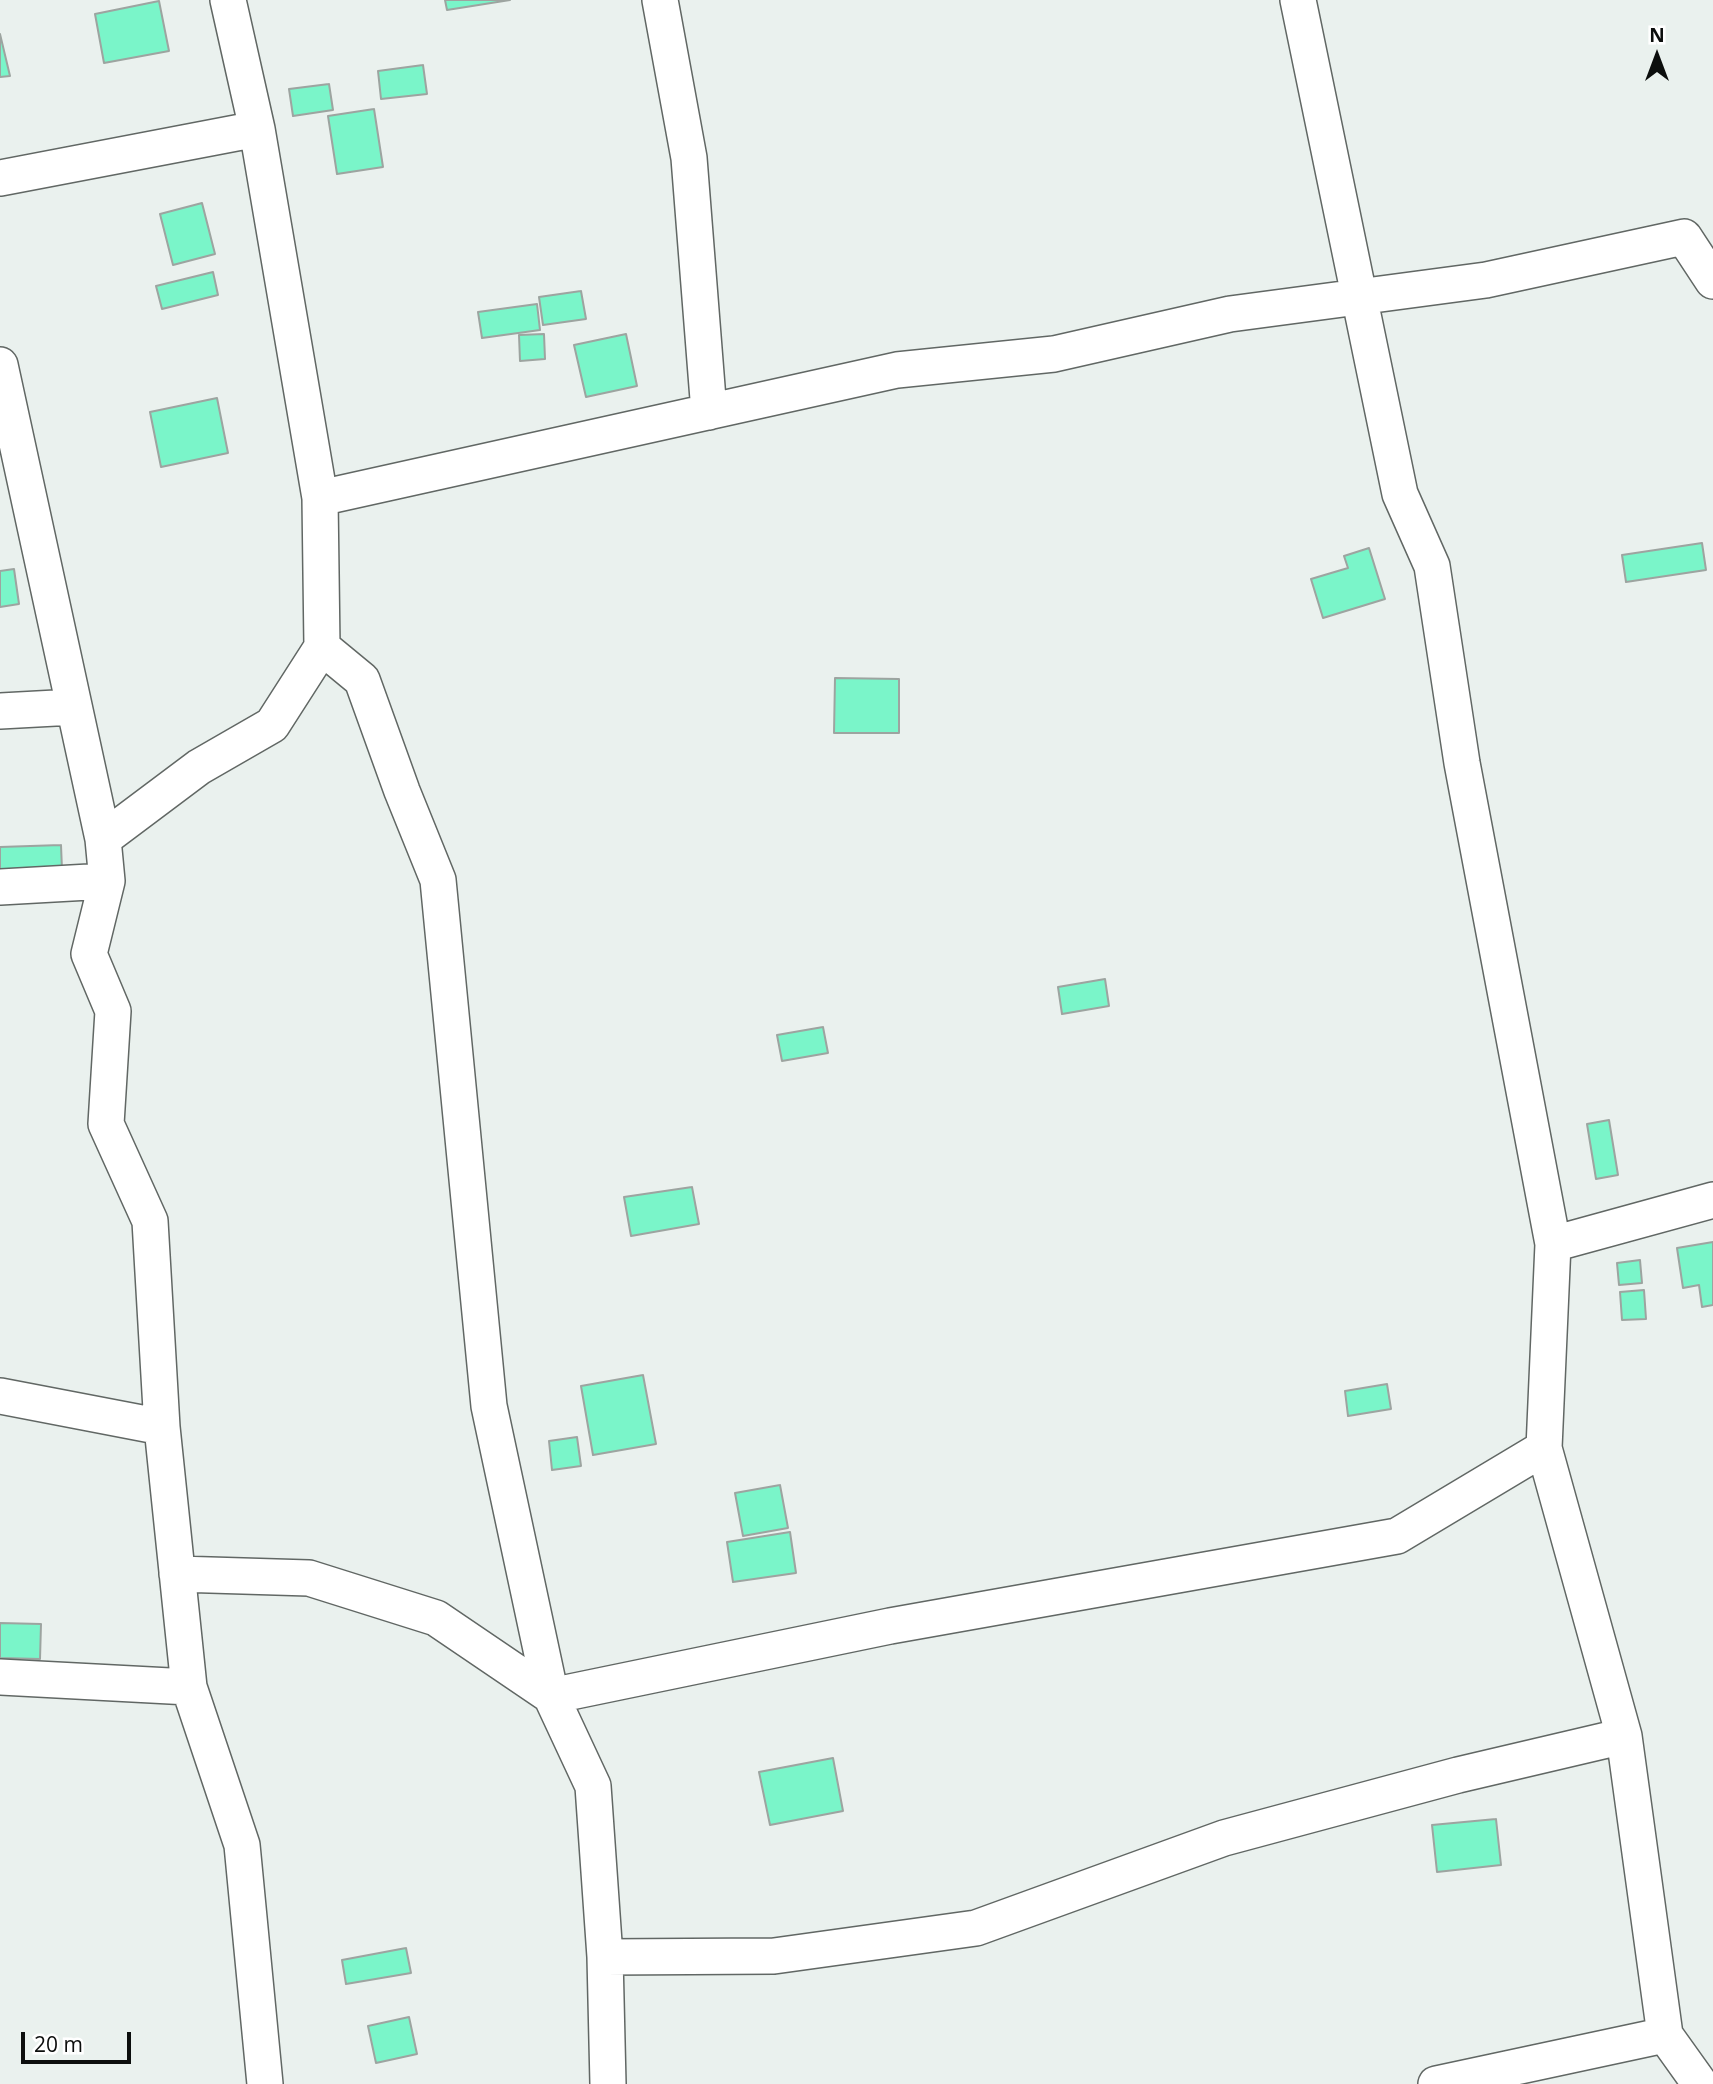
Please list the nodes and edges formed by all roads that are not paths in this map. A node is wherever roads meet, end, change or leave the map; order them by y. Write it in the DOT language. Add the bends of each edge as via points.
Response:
graph roads {
  1 [pos="228,0"];
  2 [pos="660,0"];
  3 [pos="1298,0"];
  4 [pos="257,129"];
  5 [pos="0,178"];
  6 [pos="1713,281"];
  7 [pos="1358,297"];
  8 [pos="0,365"];
  9 [pos="709,412"];
  10 [pos="320,498"];
  11 [pos="322,647"];
  12 [pos="74,706"];
  13 [pos="0,711"];
  14 [pos="103,839"];
  15 [pos="107,881"];
  16 [pos="0,887"];
  17 [pos="1713,1199"];
  18 [pos="1553,1244"];
  19 [pos="0,1396"];
  20 [pos="162,1427"];
  21 [pos="1544,1448"];
  22 [pos="177,1574"];
  23 [pos="0,1677"];
  24 [pos="189,1686"];
  25 [pos="551,1696"];
  26 [pos="1624,1737"];
  27 [pos="605,1957"];
  28 [pos="1665,2035"];
  29 [pos="265,2084"];
  30 [pos="608,2084"];
  31 [pos="1436,2084"];
  32 [pos="1700,2084"];
  1 -- 4 [label="street"];
  2 -- 9 [label="street" via="689,158"];
  3 -- 7 [label="street"];
  4 -- 5 [label="street"];
  4 -- 10 [label="street"];
  6 -- 7 [label="street" via="1684,237 1486,280"];
  7 -- 9 [label="street" via="1230,314 1054,354 897,370"];
  7 -- 18 [label="street" via="1400,494 1433,566 1462,763"];
  8 -- 12 [label="street"];
  9 -- 10 [label="street"];
  10 -- 11 [label="street"];
  11 -- 14 [label="street" via="272,725 199,767"];
  11 -- 25 [label="street" via="362,680 438,880 489,1406"];
  12 -- 13 [label="street"];
  12 -- 14 [label="street"];
  14 -- 15 [label="street"];
  15 -- 16 [label="street"];
  15 -- 20 [label="street" via="89,954 113,1011 106,1124 150,1221"];
  17 -- 18 [label="street"];
  18 -- 21 [label="street"];
  19 -- 20 [label="street"];
  20 -- 22 [label="street"];
  21 -- 25 [label="street" via="1397,1536 890,1626"];
  21 -- 26 [label="street"];
  22 -- 24 [label="street"];
  22 -- 25 [label="street" via="309,1578 436,1618"];
  23 -- 24 [label="street"];
  24 -- 29 [label="street" via="242,1845"];
  25 -- 27 [label="street" via="593,1786"];
  26 -- 27 [label="street" via="1224,1838 976,1928 774,1956"];
  26 -- 28 [label="street"];
  27 -- 30 [label="street"];
  28 -- 31 [label="street"];
  28 -- 32 [label="street"];
}
